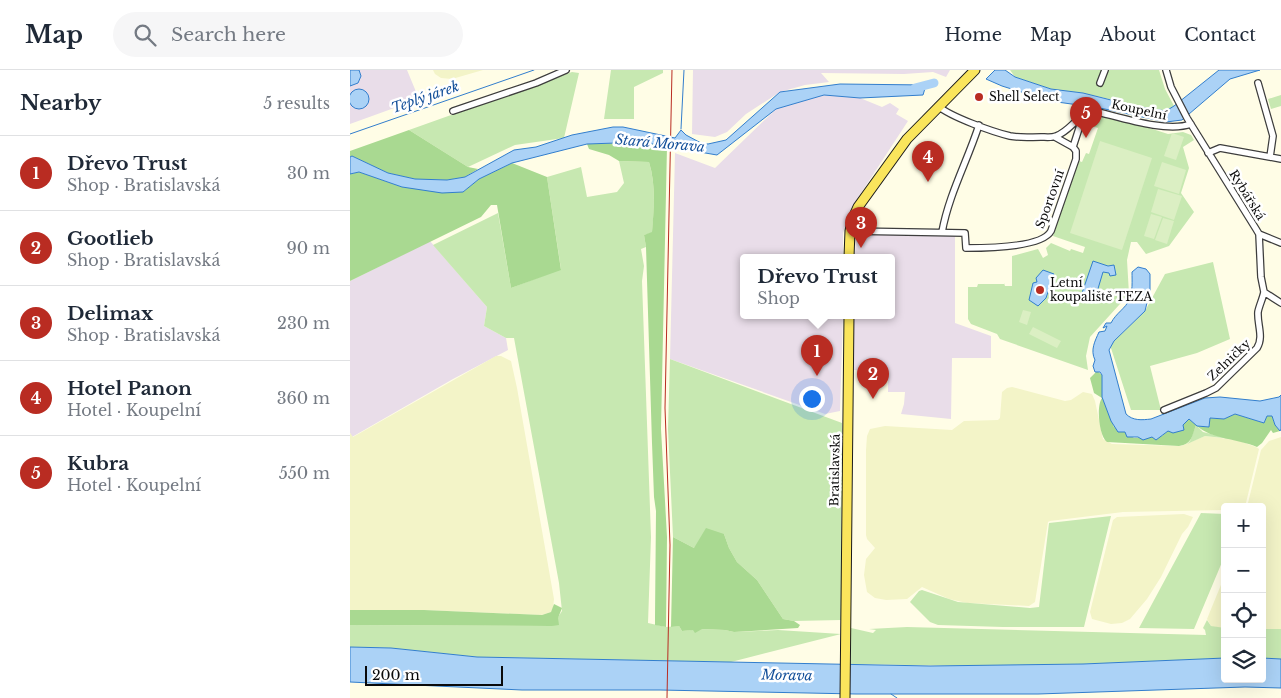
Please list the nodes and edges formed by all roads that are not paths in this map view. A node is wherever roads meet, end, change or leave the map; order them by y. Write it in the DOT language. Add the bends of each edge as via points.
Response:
graph roads {
  1 [pos="566,70"];
  2 [pos="975,70"];
  3 [pos="1105,70"];
  4 [pos="1166,70"];
  5 [pos="1100,83"];
  6 [pos="1258,83"];
  7 [pos="938,106"];
  8 [pos="453,111"];
  9 [pos="1084,114"];
  10 [pos="1190,124"];
  11 [pos="979,125"];
  12 [pos="1055,137"];
  13 [pos="1073,146"];
  14 [pos="1208,153"];
  15 [pos="1270,157"];
  16 [pos="1281,159"];
  17 [pos="850,231"];
  18 [pos="942,232"];
  19 [pos="1259,234"];
  20 [pos="1281,243"];
  21 [pos="849,254"];
  22 [pos="1264,292"];
  23 [pos="1281,303"];
  24 [pos="849,319"];
  25 [pos="1164,410"];
  26 [pos="845,698"];
  1 -- 8 [label="street"];
  2 -- 7 [label="main road"];
  3 -- 5 [label="street"];
  4 -- 10 [label="street, Rybářská" via="1168,81"];
  6 -- 15 [label="street" via="1273,136"];
  7 -- 11 [label="street"];
  7 -- 17 [label="main road" via="907,139 864,198 854,215"];
  9 -- 10 [label="street, Koupelní" via="1094,111 1164,127"];
  9 -- 12 [label="street"];
  9 -- 13 [label="street"];
  10 -- 14 [label="street, Rybářská"];
  11 -- 12 [label="street" via="1012,136"];
  11 -- 18 [label="street" via="952,193"];
  12 -- 13 [label="street"];
  13 -- 18 [label="street, Sportovní" via="1076,159 1049,234 1008,248 966,248 965,233"];
  14 -- 15 [label="street" via="1220,148"];
  14 -- 19 [label="street, Rybářská"];
  15 -- 16 [label="street"];
  17 -- 18 [label="street"];
  17 -- 21 [label="main road"];
  19 -- 20 [label="street"];
  19 -- 22 [label="street, Rybářská"];
  22 -- 23 [label="street"];
  22 -- 25 [label="street, Zelničky" via="1258,312 1260,343 1257,348 1216,388"];
  24 -- 26 [label="main road, Bratislavská"];
}
